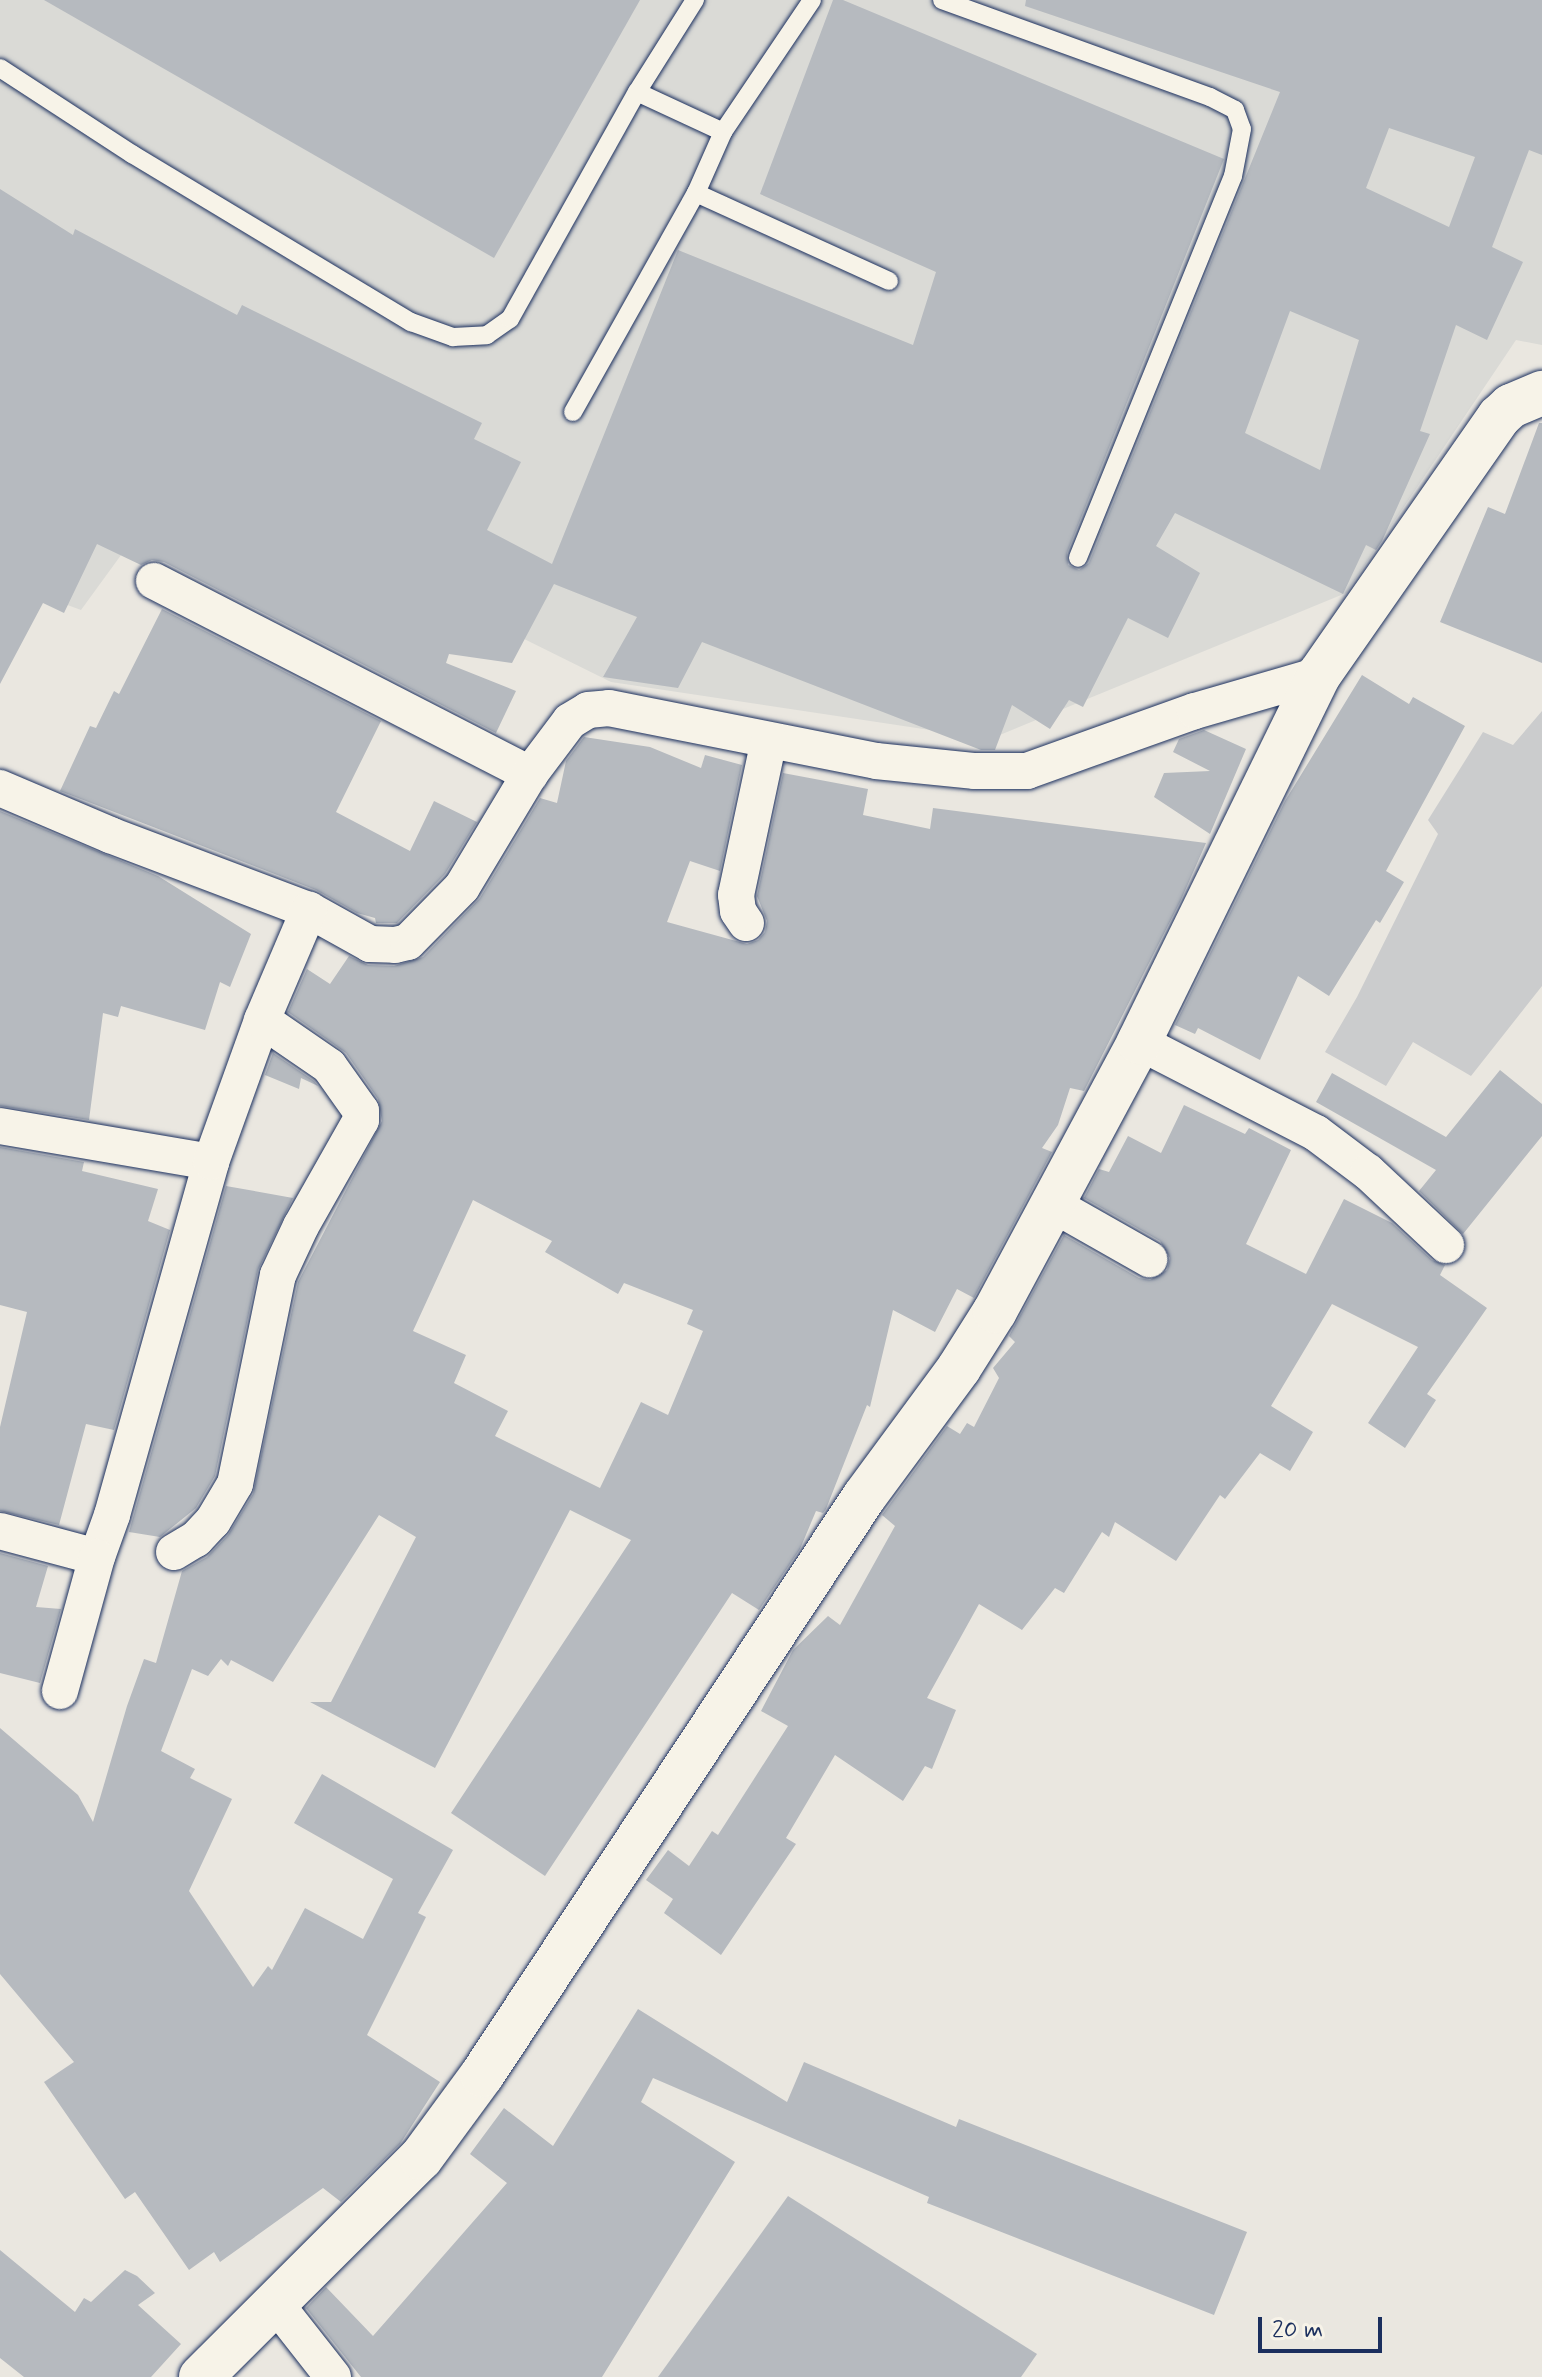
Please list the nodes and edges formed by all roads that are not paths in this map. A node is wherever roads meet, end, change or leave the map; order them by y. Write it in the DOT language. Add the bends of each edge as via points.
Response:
graph roads {
  1 [pos="695,0"];
  2 [pos="812,0"];
  3 [pos="942,0"];
  4 [pos="0,68"];
  5 [pos="637,92"];
  6 [pos="723,132"];
  7 [pos="696,193"];
  8 [pos="889,281"];
  9 [pos="1542,393"];
  10 [pos="573,412"];
  11 [pos="1078,558"];
  12 [pos="154,581"];
  13 [pos="1319,675"];
  14 [pos="769,740"];
  15 [pos="530,774"];
  16 [pos="0,788"];
  17 [pos="309,910"];
  18 [pos="746,923"];
  19 [pos="262,1020"];
  20 [pos="1139,1042"];
  21 [pos="0,1126"];
  22 [pos="211,1162"];
  23 [pos="1052,1204"];
  24 [pos="1446,1245"];
  25 [pos="1149,1259"];
  26 [pos="0,1531"];
  27 [pos="174,1552"];
  28 [pos="97,1557"];
  29 [pos="60,1691"];
  30 [pos="267,2312"];
  31 [pos="210,2367"];
  32 [pos="333,2377"];
  1 -- 5 [label="lane"];
  2 -- 6 [label="lane"];
  3 -- 11 [label="lane" via="1210,97 1235,110 1242,129 1233,176"];
  4 -- 5 [label="lane" via="411,322 453,337 487,335 510,319"];
  5 -- 6 [label="lane"];
  6 -- 7 [label="lane"];
  7 -- 8 [label="lane"];
  7 -- 10 [label="lane"];
  9 -- 13 [label="street" via="1499,417"];
  12 -- 15 [label="street"];
  13 -- 14 [label="street" via="1195,711 1027,771 876,761"];
  13 -- 20 [label="street"];
  14 -- 15 [label="street" via="609,708 588,710 570,721"];
  14 -- 18 [label="street" via="736,895"];
  15 -- 17 [label="street" via="462,887 408,942 370,944"];
  16 -- 17 [label="street"];
  17 -- 19 [label="street"];
  19 -- 22 [label="street"];
  19 -- 27 [label="street" via="329,1066 361,1111 361,1120 278,1275 235,1484 213,1521"];
  20 -- 23 [label="street"];
  20 -- 24 [label="street" via="1316,1133 1368,1172"];
  21 -- 22 [label="street"];
  22 -- 28 [label="street"];
  23 -- 25 [label="street"];
  23 -- 30 [label="street" via="959,1368 864,1497 445,2130"];
  26 -- 28 [label="street"];
  28 -- 29 [label="street"];
  30 -- 31 [label="street"];
  30 -- 32 [label="street"];
}
